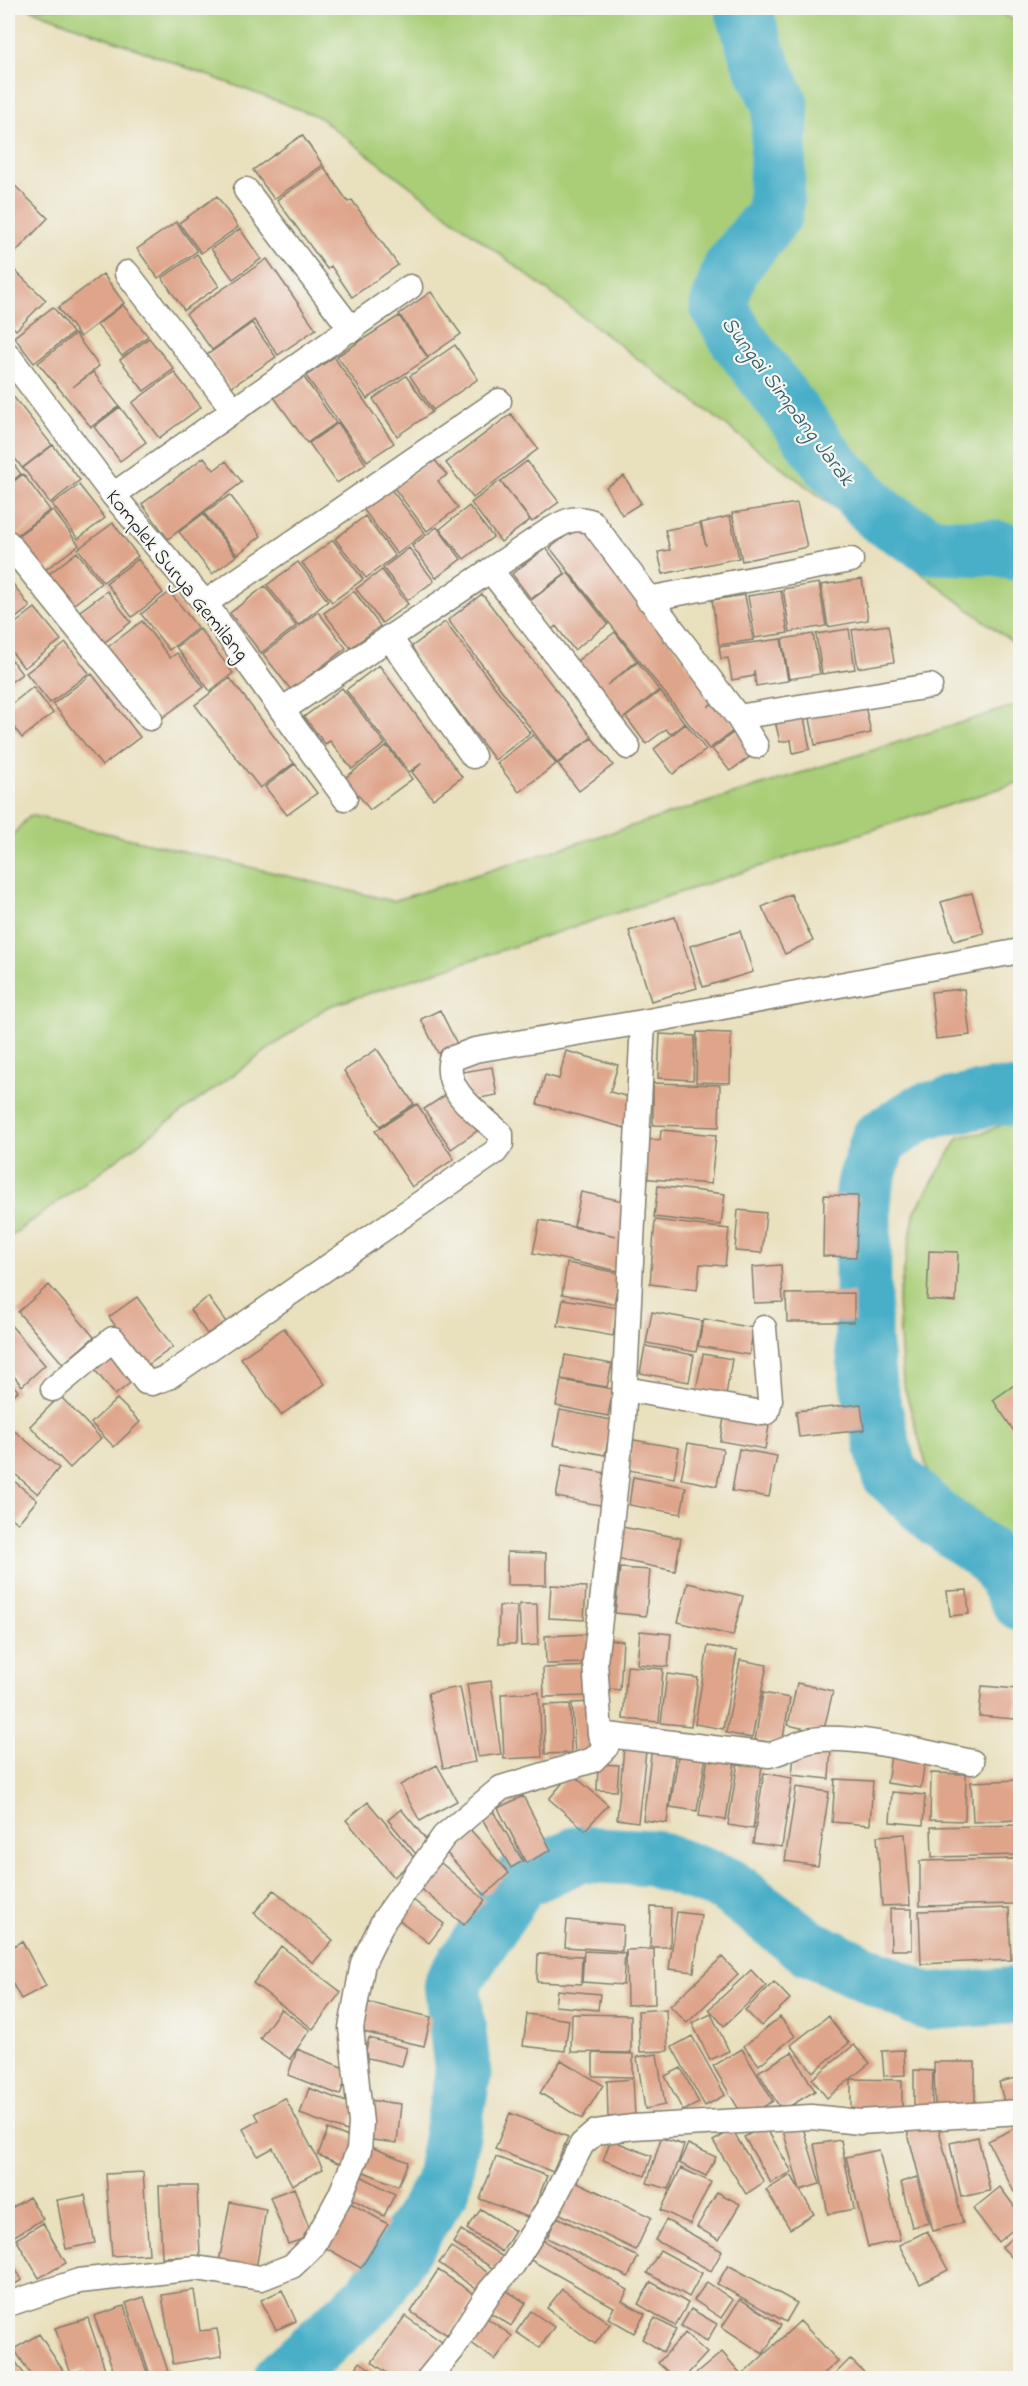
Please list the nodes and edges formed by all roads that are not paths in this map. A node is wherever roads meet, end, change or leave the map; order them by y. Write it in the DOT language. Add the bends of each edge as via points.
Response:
graph roads {
  1 [pos="246,190"];
  2 [pos="127,273"];
  3 [pos="410,287"];
  4 [pos="352,330"];
  5 [pos="8,355"];
  6 [pos="499,402"];
  7 [pos="233,409"];
  8 [pos="113,495"];
  9 [pos="8,543"];
  10 [pos="851,560"];
  11 [pos="491,571"];
  12 [pos="648,599"];
  13 [pos="205,603"];
  14 [pos="389,637"];
  15 [pos="930,686"];
  16 [pos="282,710"];
  17 [pos="738,717"];
  18 [pos="150,718"];
  19 [pos="756,746"];
  20 [pos="628,747"];
  21 [pos="473,756"];
  22 [pos="345,798"];
  23 [pos="1020,951"];
  24 [pos="643,1022"];
  25 [pos="764,1328"];
  26 [pos="53,1389"];
  27 [pos="625,1389"];
  28 [pos="600,1734"];
  29 [pos="972,1762"];
  30 [pos="1020,2112"];
  31 [pos="8,2304"];
  32 [pos="430,2378"];
  1 -- 4 [label="street"];
  2 -- 7 [label="street"];
  3 -- 4 [label="street"];
  4 -- 7 [label="street"];
  5 -- 8 [label="street, Komplek Surya Gemilang"];
  6 -- 13 [label="street"];
  7 -- 8 [label="street"];
  8 -- 13 [label="street, Komplek Surya Gemilang"];
  9 -- 18 [label="street"];
  10 -- 12 [label="street"];
  11 -- 12 [label="street" via="572,518 582,518 592,522"];
  11 -- 14 [label="street"];
  11 -- 20 [label="street"];
  12 -- 17 [label="street"];
  13 -- 16 [label="street, Komplek Surya Gemilang"];
  14 -- 16 [label="street"];
  14 -- 21 [label="street"];
  15 -- 17 [label="street"];
  16 -- 22 [label="street, Komplek Surya Gemilang"];
  17 -- 19 [label="street"];
  23 -- 24 [label="street"];
  24 -- 26 [label="street" via="475,1050 451,1059 448,1071 456,1091 501,1134 501,1144 495,1152 168,1377 146,1382 113,1339"];
  24 -- 27 [label="street"];
  25 -- 27 [label="street" via="770,1400 767,1412"];
  27 -- 28 [label="street" via="595,1662"];
  28 -- 29 [label="street" via="769,1755 797,1743 822,1739 884,1745"];
  28 -- 31 [label="street" via="606,1747 593,1760 501,1788 444,1836 384,1920 363,1963 351,2028 361,2123 359,2150 313,2246 292,2266 261,2278 195,2268 79,2281"];
  30 -- 32 [label="street" via="860,2122 811,2117 596,2132 582,2144 512,2266"];
}
